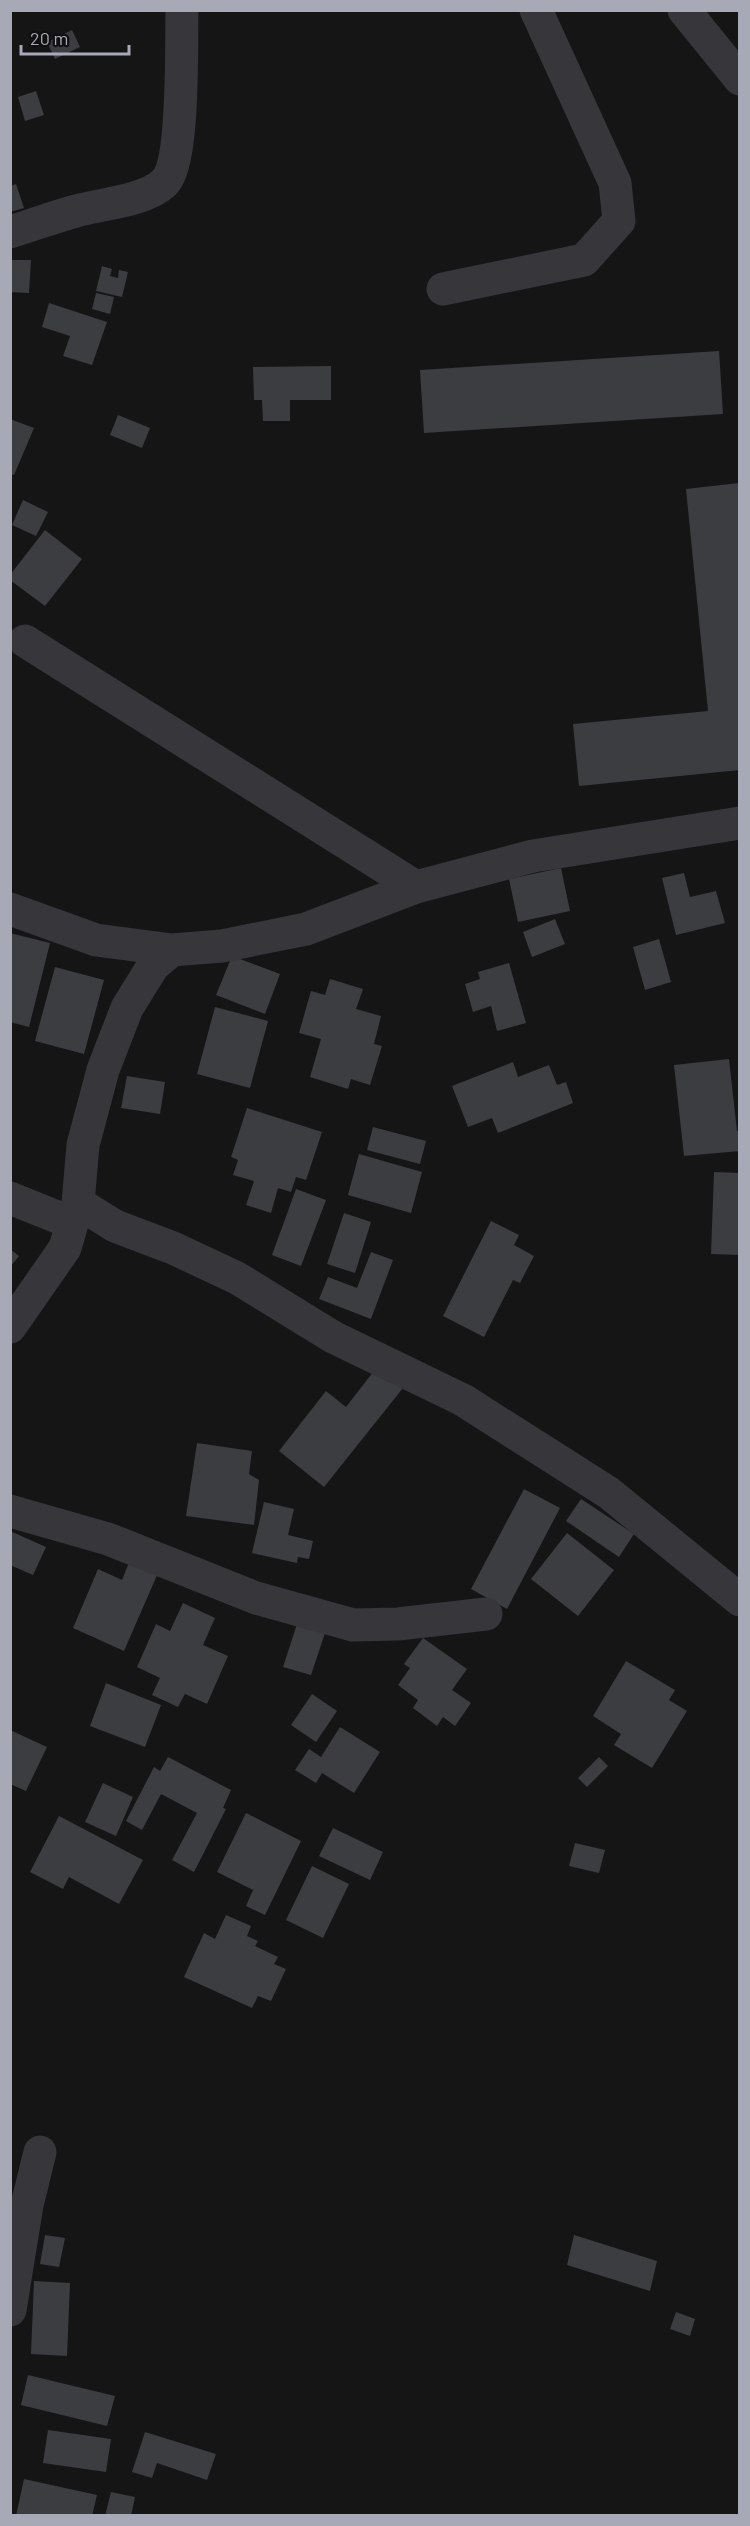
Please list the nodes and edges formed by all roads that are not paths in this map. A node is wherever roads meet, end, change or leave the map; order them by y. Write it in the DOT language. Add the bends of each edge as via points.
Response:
graph roads {
  1 [pos="182,10"];
  2 [pos="537,10"];
  3 [pos="684,10"];
  4 [pos="740,79"];
  5 [pos="10,232"];
  6 [pos="443,290"];
  7 [pos="25,641"];
  8 [pos="740,823"];
  9 [pos="416,887"];
  10 [pos="10,909"];
  11 [pos="172,950"];
  12 [pos="10,1198"];
  13 [pos="75,1213"];
  14 [pos="10,1327"];
  15 [pos="10,1511"];
  16 [pos="740,1600"];
  17 [pos="486,1614"];
  18 [pos="40,2152"];
  19 [pos="10,2310"];
  1 -- 5 [label="street" via="180,112 165,183 143,195"];
  2 -- 6 [label="street" via="615,183 619,221 584,260"];
  3 -- 4 [label="street"];
  7 -- 9 [label="street"];
  8 -- 9 [label="street" via="533,856"];
  9 -- 11 [label="street" via="306,929 222,946"];
  10 -- 11 [label="street" via="96,940"];
  11 -- 13 [label="street" via="153,966 127,1008 103,1070 83,1145"];
  12 -- 13 [label="street"];
  13 -- 14 [label="street" via="64,1248"];
  13 -- 16 [label="street" via="173,1248 237,1278 333,1337 463,1400 609,1493"];
  15 -- 17 [label="street" via="108,1539 255,1598 353,1625"];
  18 -- 19 [label="street"];
}
